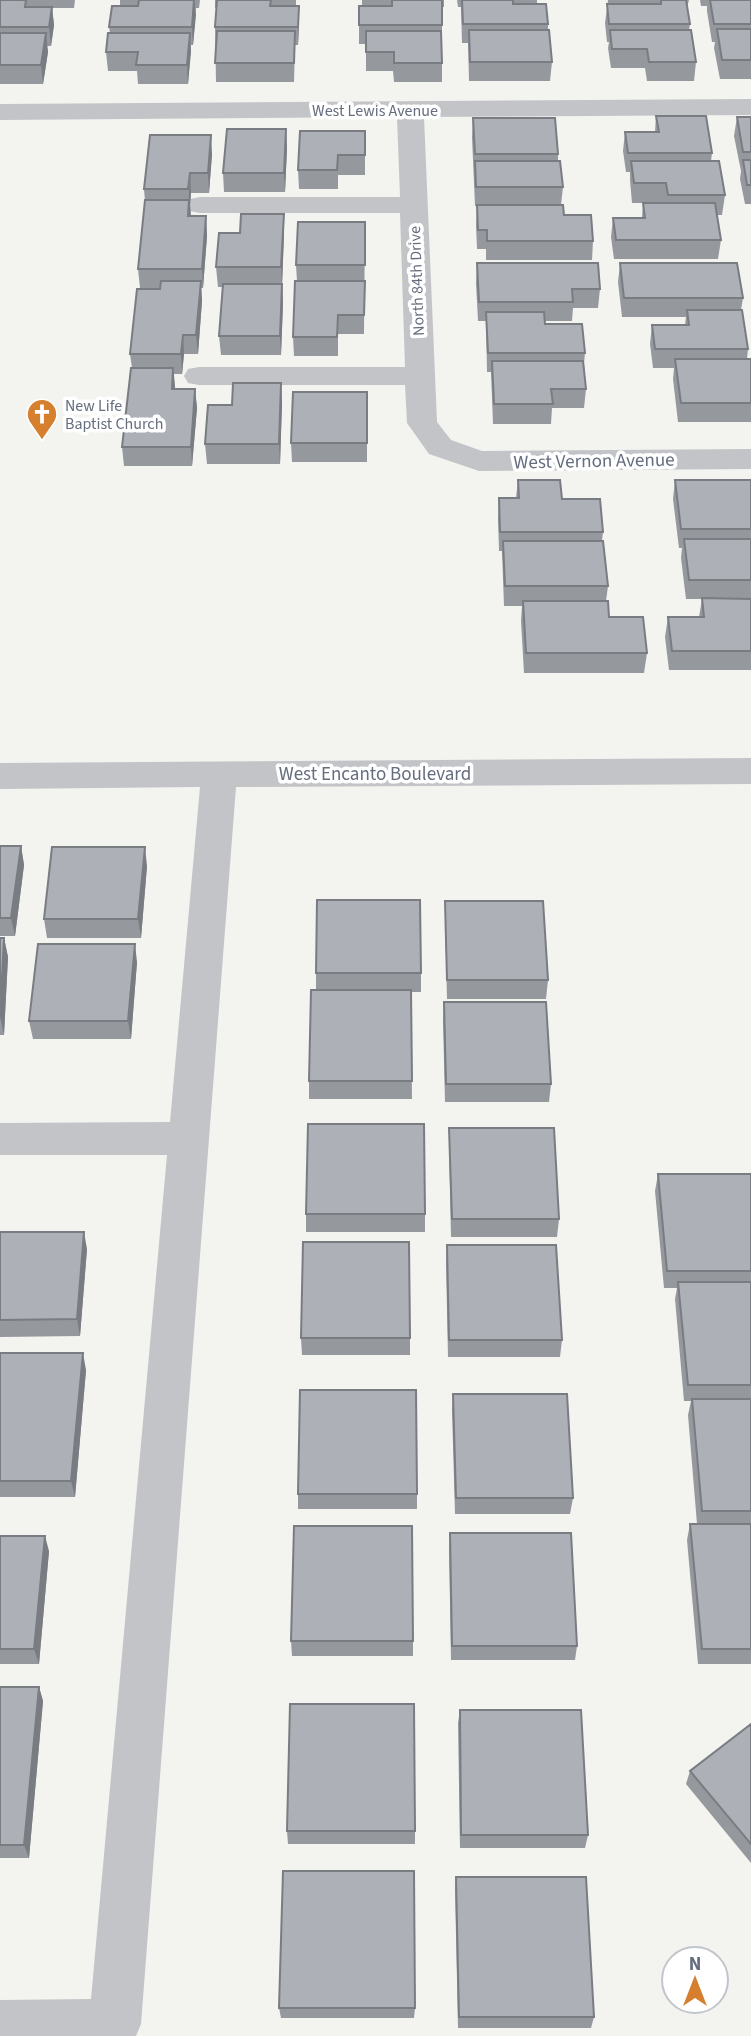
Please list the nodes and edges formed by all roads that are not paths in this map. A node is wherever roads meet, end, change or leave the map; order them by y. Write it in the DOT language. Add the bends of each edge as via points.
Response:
graph roads {
  1 [pos="751,107"];
  2 [pos="410,109"];
  3 [pos="0,112"];
  4 [pos="200,205"];
  5 [pos="413,205"];
  6 [pos="199,376"];
  7 [pos="420,376"];
  8 [pos="440,447"];
  9 [pos="751,459"];
  10 [pos="751,771"];
  11 [pos="219,773"];
  12 [pos="0,776"];
  13 [pos="188,1138"];
  14 [pos="0,1139"];
  15 [pos="0,2026"];
  1 -- 2 [label="street, West Lewis Avenue"];
  2 -- 3 [label="street, West Lewis Avenue"];
  2 -- 5 [label="street, North 84th Drive"];
  4 -- 5 [label="street"];
  5 -- 7 [label="street, North 84th Drive"];
  6 -- 7 [label="street"];
  7 -- 8 [label="street, North 84th Drive" via="422,423"];
  8 -- 9 [label="street, West Vernon Avenue" via="479,461"];
  10 -- 11 [label="street, West Encanto Boulevard"];
  11 -- 12 [label="street, West Encanto Boulevard"];
  11 -- 13 [label="street"];
  13 -- 14 [label="street"];
  13 -- 15 [label="street" via="115,2024"];
}
